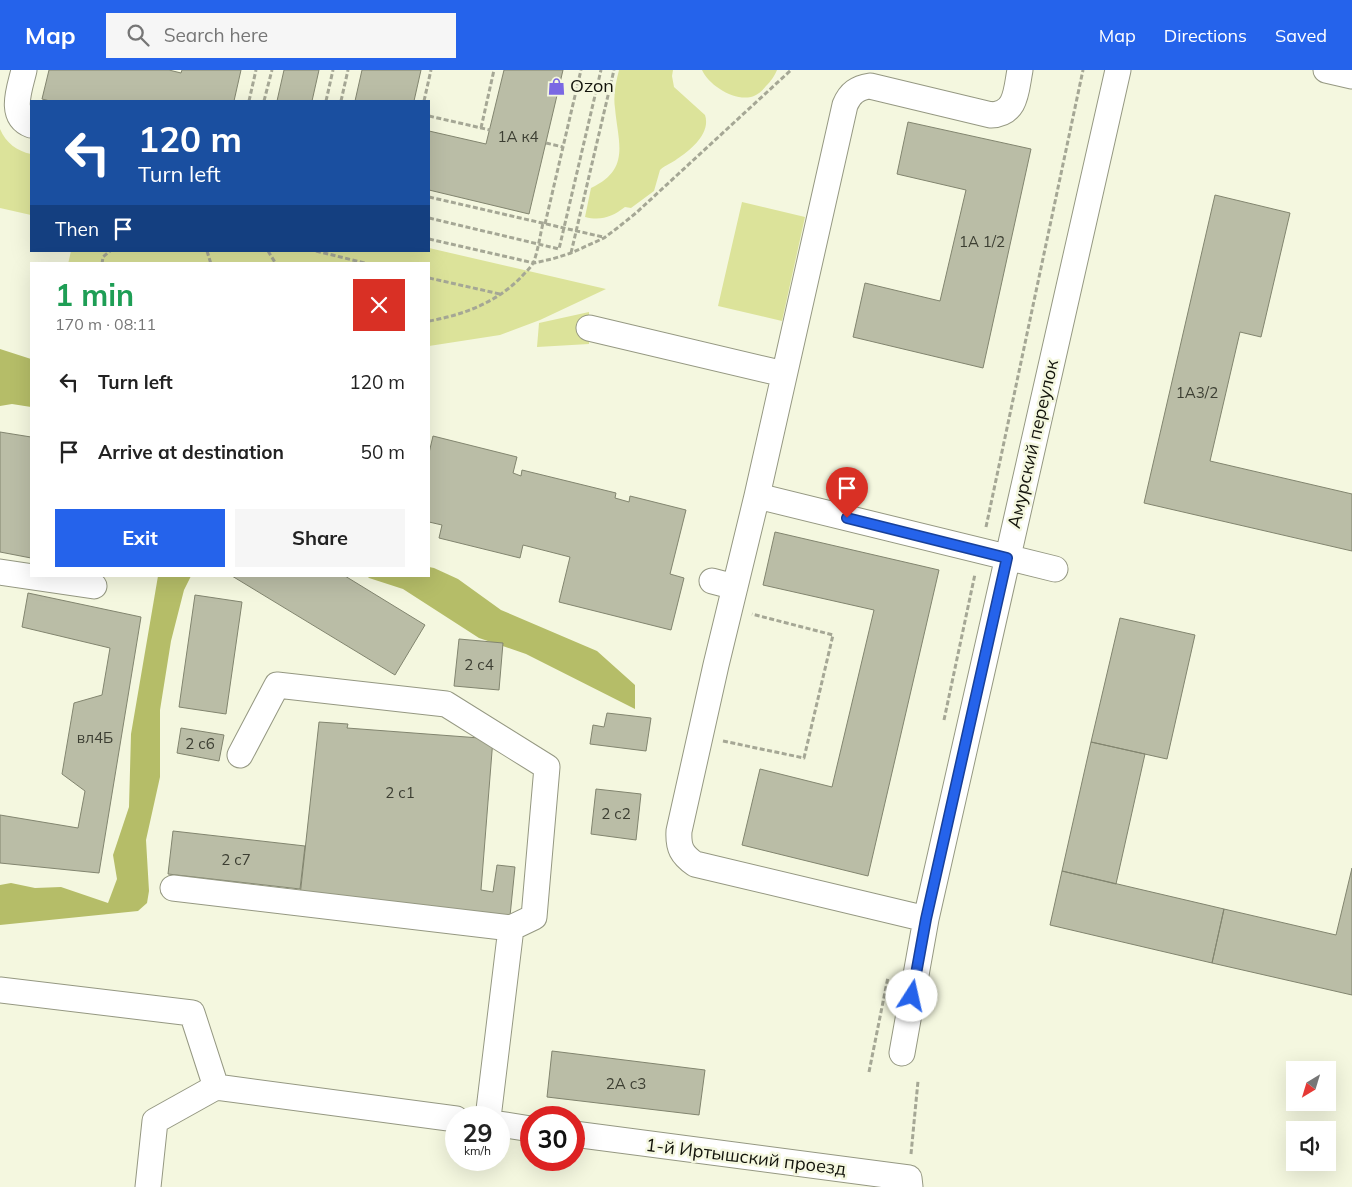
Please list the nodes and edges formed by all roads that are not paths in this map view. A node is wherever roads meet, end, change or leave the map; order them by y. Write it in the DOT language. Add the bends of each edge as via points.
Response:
graph roads {
  1 [pos="24,70"];
  2 [pos="1020,70"];
  3 [pos="1118,70"];
  4 [pos="1326,70"];
  5 [pos="1352,76"];
  6 [pos="30,124"];
  7 [pos="590,328"];
  8 [pos="784,374"];
  9 [pos="757,496"];
  10 [pos="1007,558"];
  11 [pos="1055,569"];
  12 [pos="0,572"];
  13 [pos="30,576"];
  14 [pos="34,577"];
  15 [pos="94,586"];
  16 [pos="240,755"];
  17 [pos="173,888"];
  18 [pos="926,919"];
  19 [pos="510,928"];
  20 [pos="0,990"];
  21 [pos="902,1053"];
  22 [pos="216,1087"];
  23 [pos="489,1106"];
  24 [pos="445,1117"];
  25 [pos="585,1135"];
  26 [pos="910,1175"];
  27 [pos="148,1187"];
  1 -- 6 [label="street" via="17,106 21,119"];
  2 -- 8 [label="street" via="1013,103 999,115 870,86 860,88 848,98"];
  3 -- 10 [label="street, Амурский переулок"];
  4 -- 5 [label="street"];
  7 -- 8 [label="street" via="637,348"];
  8 -- 9 [label="street"];
  9 -- 10 [label="street"];
  9 -- 18 [label="street" via="726,592 679,831 681,850 695,864"];
  10 -- 11 [label="street"];
  10 -- 18 [label="street, Амурский переулок"];
  12 -- 13 [label="street"];
  14 -- 15 [label="street"];
  16 -- 19 [label="street" via="277,685 446,704 547,766 534,917"];
  17 -- 19 [label="street"];
  18 -- 21 [label="street, Амурский переулок"];
  19 -- 23 [label="street"];
  20 -- 22 [label="street" via="192,1013"];
  22 -- 24 [label="street"];
  22 -- 27 [label="street" via="155,1121"];
  25 -- 26 [label="street, 1-й Иртышский проезд"];
}
